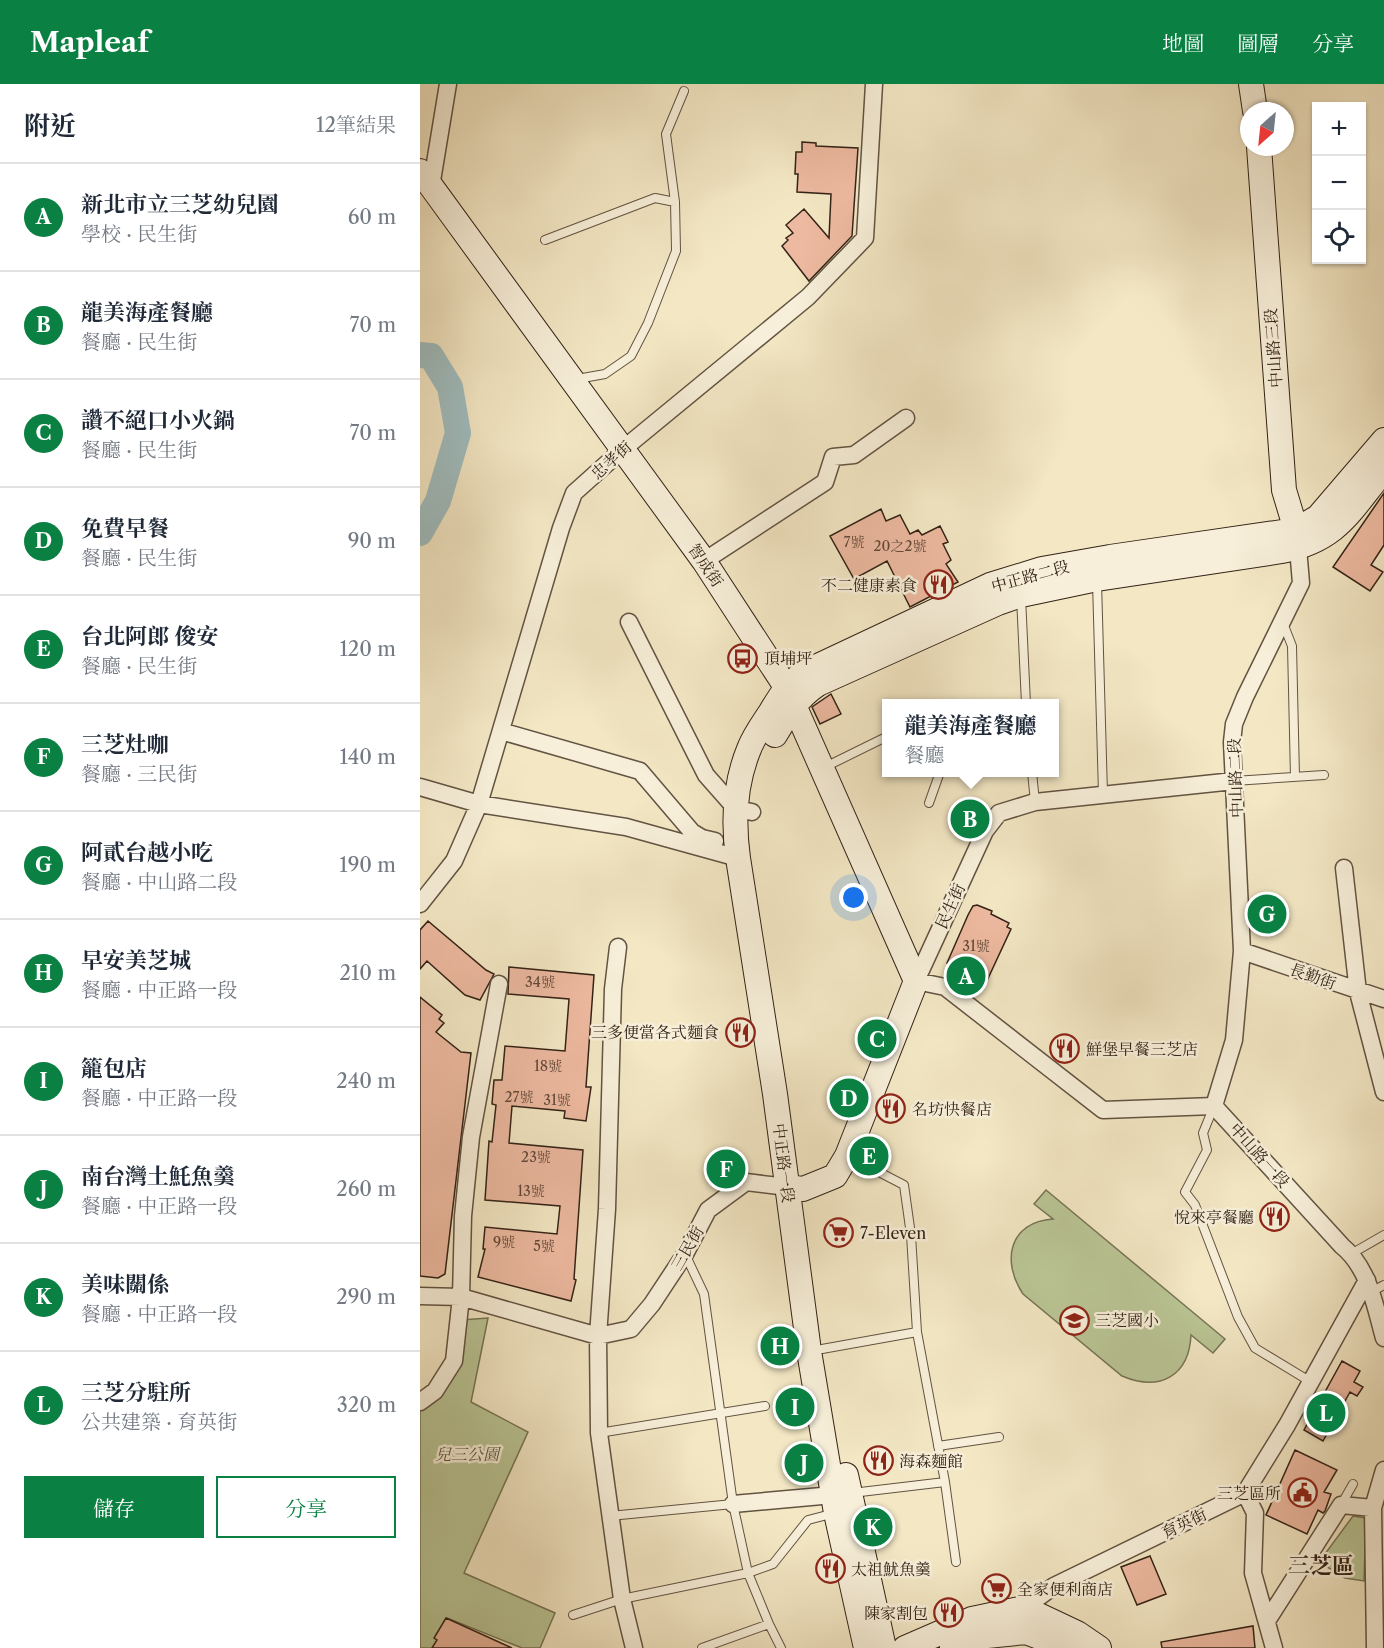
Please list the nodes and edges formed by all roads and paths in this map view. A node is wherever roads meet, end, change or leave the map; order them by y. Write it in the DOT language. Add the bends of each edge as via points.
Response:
graph roads {
  1 [pos="448,84"];
  2 [pos="874,84"];
  3 [pos="1251,84"];
  4 [pos="684,91"];
  5 [pos="1254,102"];
  6 [pos="1260,156"];
  7 [pos="426,179"];
  8 [pos="675,202"];
  9 [pos="545,240"];
  10 [pos="572,379"];
  11 [pos="906,418"];
  12 [pos="1384,440"];
  13 [pos="622,450"];
  14 [pos="1384,470"];
  15 [pos="1297,539"];
  16 [pos="704,561"];
  17 [pos="1097,579"];
  18 [pos="1020,585"];
  19 [pos="1282,619"];
  20 [pos="629,622"];
  21 [pos="790,696"];
  22 [pos="1026,699"];
  23 [pos="501,731"];
  24 [pos="882,739"];
  25 [pos="822,769"];
  26 [pos="1324,775"];
  27 [pos="938,777"];
  28 [pos="1032,777"];
  29 [pos="1295,777"];
  30 [pos="1234,781"];
  31 [pos="420,787"];
  32 [pos="1103,794"];
  33 [pos="1035,802"];
  34 [pos="929,803"];
  35 [pos="480,804"];
  36 [pos="744,811"];
  37 [pos="737,852"];
  38 [pos="1344,868"];
  39 [pos="420,904"];
  40 [pos="618,947"];
  41 [pos="1242,951"];
  42 [pos="916,981"];
  43 [pos="499,984"];
  44 [pos="1358,992"];
  45 [pos="1384,999"];
  46 [pos="1384,1092"];
  47 [pos="1214,1106"];
  48 [pos="847,1156"];
  49 [pos="795,1188"];
  50 [pos="1384,1235"];
  51 [pos="685,1254"];
  52 [pos="1351,1254"];
  53 [pos="1374,1286"];
  54 [pos="420,1296"];
  55 [pos="461,1297"];
  56 [pos="917,1332"];
  57 [pos="598,1336"];
  58 [pos="1384,1338"];
  59 [pos="822,1349"];
  60 [pos="1311,1382"];
  61 [pos="420,1402"];
  62 [pos="765,1406"];
  63 [pos="720,1413"];
  64 [pos="599,1433"];
  65 [pos="999,1437"];
  66 [pos="938,1446"];
  67 [pos="1384,1470"];
  68 [pos="945,1482"];
  69 [pos="1353,1484"];
  70 [pos="1245,1493"];
  71 [pos="839,1500"];
  72 [pos="733,1504"];
  73 [pos="1341,1505"];
  74 [pos="1373,1508"];
  75 [pos="610,1516"];
  76 [pos="956,1562"];
  77 [pos="1380,1568"];
  78 [pos="748,1573"];
  79 [pos="622,1599"];
  80 [pos="1024,1608"];
  81 [pos="573,1615"];
  82 [pos="1267,1621"];
  83 [pos="769,1624"];
  84 [pos="1026,1632"];
  85 [pos="914,1646"];
  86 [pos="634,1648"];
  87 [pos="702,1648"];
  88 [pos="781,1648"];
  89 [pos="866,1648"];
  90 [pos="885,1648"];
  91 [pos="952,1648"];
  92 [pos="1068,1648"];
  93 [pos="1099,1648"];
  94 [pos="1274,1648"];
  95 [pos="1375,1648"];
  1 -- 7 [label="street"];
  2 -- 13 [label="street, 忠孝街" via="865,238 808,297"];
  3 -- 5 [label="main road"];
  4 -- 8 [label="lane" via="666,134"];
  6 -- 15 [label="main road, 中山路三段" via="1284,489"];
  7 -- 10 [label="main road, 智成街"];
  8 -- 9 [label="lane" via="655,198"];
  8 -- 10 [label="lane" via="676,251 631,356 605,374"];
  10 -- 13 [label="main road, 智成街"];
  11 -- 16 [label="street" via="854,455 833,457 825,482"];
  12 -- 15 [label="main road"];
  13 -- 16 [label="main road, 智成街"];
  13 -- 23 [label="street, 忠孝街" via="574,494"];
  14 -- 15 [label="main road" via="1338,526 1320,539"];
  15 -- 17 [label="main road, 中正路二段"];
  15 -- 18 [label="main road, 中正路二段" via="1110,557 1042,569"];
  15 -- 19 [label="street, 中山路二段" via="1301,583"];
  16 -- 21 [label="main road, 智成街"];
  17 -- 18 [label="main road, 中正路二段"];
  17 -- 32 [label="lane"];
  18 -- 21 [label="main road, 中正路二段" via="998,603 805,693"];
  18 -- 22 [label="lane"];
  19 -- 29 [label="lane" via="1292,646"];
  19 -- 30 [label="street, 中山路二段" via="1234,724"];
  20 -- 36 [label="street" via="706,775"];
  21 -- 25 [label="main road, 智成街"];
  21 -- 36 [label="main road, 中正路一段" via="786,716 765,754"];
  23 -- 35 [label="street, 忠孝街"];
  23 -- 37 [label="street" via="640,771 692,832"];
  24 -- 25 [label="lane"];
  25 -- 42 [label="main road, 智成街"];
  26 -- 29 [label="lane"];
  27 -- 34 [label="lane"];
  28 -- 33 [label="lane"];
  29 -- 30 [label="lane"];
  30 -- 32 [label="street, 民生街"];
  30 -- 41 [label="street, 中山路二段"];
  31 -- 35 [label="street"];
  32 -- 33 [label="street, 民生街"];
  33 -- 42 [label="street, 民生街" via="999,813 985,831"];
  35 -- 37 [label="street" via="626,827"];
  35 -- 39 [label="street, 忠孝街" via="454,861"];
  36 -- 37 [label="main road, 中正路一段"];
  36 -- 49 [label="main road, 中正路一段" via="754,861"];
  37 -- 49 [label="main road, 中正路一段" via="775,1094"];
  38 -- 44 [label="street"];
  40 -- 57 [label="street"];
  41 -- 44 [label="street, 長勤街"];
  41 -- 47 [label="street" via="1234,1040"];
  42 -- 47 [label="street" via="945,987 1103,1110"];
  42 -- 48 [label="main road, 民生街"];
  43 -- 55 [label="street" via="471,1137"];
  44 -- 45 [label="street, 長勤街"];
  44 -- 46 [label="street"];
  47 -- 52 [label="street, 中山路一段"];
  47 -- 60 [label="lane" via="1203,1133 1207,1150 1185,1192 1195,1205 1254,1348"];
  48 -- 49 [label="main road, 民生街" via="835,1176"];
  48 -- 56 [label="lane" via="904,1185"];
  49 -- 51 [label="street, 三民街" via="746,1182 708,1210"];
  49 -- 59 [label="main road, 中正路一段"];
  49 -- 71 [label="main road, 中正路一段" via="809,1351"];
  50 -- 52 [label="lane"];
  51 -- 57 [label="street, 三民街" via="631,1329"];
  51 -- 63 [label="lane" via="704,1294"];
  52 -- 53 [label="street, 中山路一段"];
  53 -- 58 [label="street, 中山路一段"];
  53 -- 60 [label="street"];
  54 -- 55 [label="street"];
  55 -- 57 [label="street"];
  55 -- 61 [label="street" via="454,1361 435,1391"];
  56 -- 59 [label="lane"];
  56 -- 66 [label="lane"];
  57 -- 64 [label="street"];
  59 -- 71 [label="main road, 中正路一段"];
  60 -- 70 [label="street"];
  62 -- 63 [label="lane"];
  63 -- 64 [label="lane"];
  63 -- 72 [label="lane"];
  64 -- 75 [label="street"];
  65 -- 66 [label="lane"];
  66 -- 68 [label="lane"];
  67 -- 74 [label="street"];
  68 -- 71 [label="lane"];
  68 -- 76 [label="lane"];
  69 -- 73 [label="lane"];
  70 -- 80 [label="street, 育英街" via="1054,1587"];
  70 -- 82 [label="street" via="1255,1513 1253,1573"];
  71 -- 72 [label="street"];
  71 -- 78 [label="lane" via="808,1520 773,1564"];
  71 -- 89 [label="main road, 中正路一段"];
  71 -- 90 [label="main road, 中正路一段"];
  72 -- 75 [label="lane"];
  72 -- 78 [label="lane"];
  73 -- 74 [label="street"];
  73 -- 82 [label="street"];
  74 -- 77 [label="street"];
  75 -- 79 [label="street"];
  77 -- 95 [label="street"];
  78 -- 79 [label="lane"];
  78 -- 83 [label="lane"];
  79 -- 81 [label="lane"];
  79 -- 86 [label="street"];
  80 -- 84 [label="street"];
  80 -- 85 [label="main road" via="972,1618"];
  80 -- 93 [label="main road"];
  82 -- 94 [label="street"];
  83 -- 87 [label="lane"];
  83 -- 88 [label="lane"];
  84 -- 91 [label="main road" via="978,1637"];
  84 -- 92 [label="main road"];
}
